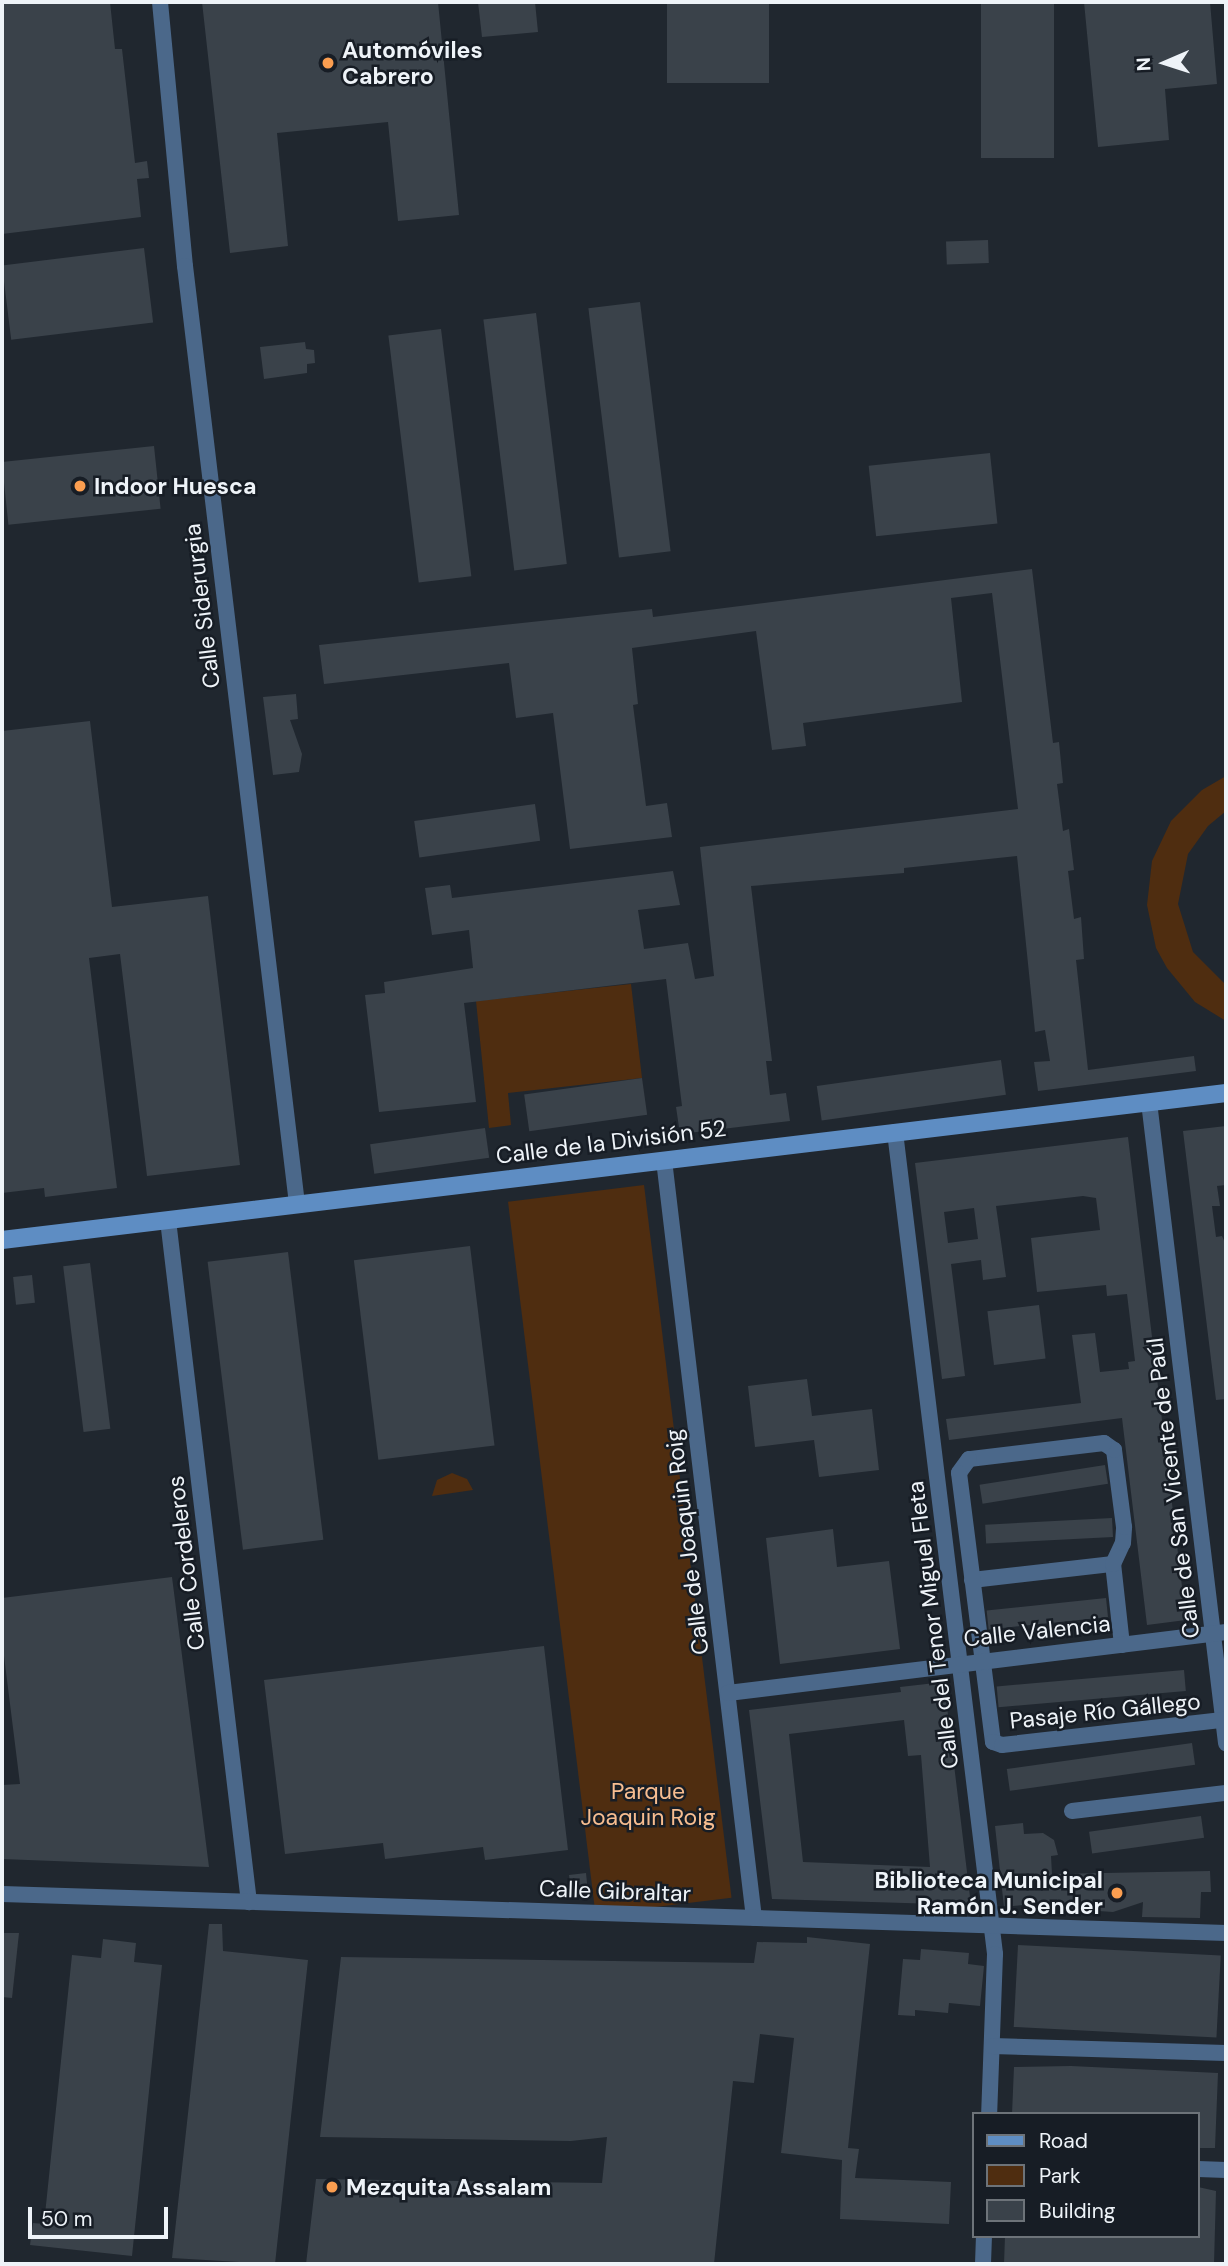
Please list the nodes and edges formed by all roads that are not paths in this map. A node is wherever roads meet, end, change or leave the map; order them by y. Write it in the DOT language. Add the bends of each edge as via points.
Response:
graph roads {
  1 [pos="160,2"];
  2 [pos="1226,1093"];
  3 [pos="1149,1102"];
  4 [pos="895,1132"];
  5 [pos="664,1160"];
  6 [pos="297,1204"];
  7 [pos="168,1220"];
  8 [pos="2,1240"];
  9 [pos="1113,1564"];
  10 [pos="972,1580"];
  11 [pos="1220,1632"];
  12 [pos="1122,1644"];
  13 [pos="981,1660"];
  14 [pos="960,1663"];
  15 [pos="728,1693"];
  16 [pos="1223,1720"];
  17 [pos="1226,1743"];
  18 [pos="1226,1793"];
  19 [pos="1072,1811"];
  20 [pos="2,1894"];
  21 [pos="249,1902"];
  22 [pos="754,1918"];
  23 [pos="992,1927"];
  24 [pos="1226,1933"];
  25 [pos="992,2046"];
  26 [pos="1226,2053"];
  27 [pos="989,2112"];
  28 [pos="1200,2169"];
  29 [pos="1226,2170"];
  30 [pos="984,2238"];
  31 [pos="983,2264"];
  1 -- 6 [label="street, Calle Siderurgia" via="187,279"];
  2 -- 3 [label="main road, Calle de la División 52"];
  3 -- 4 [label="main road, Calle de la División 52"];
  3 -- 11 [label="street, Calle de San Vicente de Paúl"];
  4 -- 5 [label="main road, Calle de la División 52"];
  4 -- 14 [label="street, Calle del Tenor Miguel Fleta"];
  5 -- 6 [label="main road, Calle de la División 52"];
  5 -- 15 [label="street, Calle de Joaquin Roig"];
  6 -- 7 [label="main road, Calle de la División 52"];
  7 -- 8 [label="main road, Calle de la División 52"];
  7 -- 21 [label="street, Calle Cordeleros"];
  9 -- 10 [label="street"];
  9 -- 10 [label="street" via="1123,1544 1124,1527 1114,1450 1104,1443 969,1459 959,1473"];
  9 -- 12 [label="street"];
  10 -- 13 [label="street"];
  11 -- 12 [label="street, Calle Valencia"];
  11 -- 16 [label="street, Calle de San Vicente de Paúl"];
  12 -- 13 [label="street, Calle Valencia"];
  13 -- 14 [label="street, Calle Valencia"];
  13 -- 16 [label="street, Pasaje Río Gállego" via="990,1737 997,1744"];
  14 -- 15 [label="street, Calle Valencia"];
  14 -- 23 [label="street, Calle del Tenor Miguel Fleta"];
  15 -- 22 [label="street, Calle de Joaquin Roig"];
  16 -- 17 [label="street, Calle de San Vicente de Paúl"];
  18 -- 19 [label="street"];
  20 -- 21 [label="street, Calle Gibraltar"];
  21 -- 22 [label="street, Calle Gibraltar"];
  22 -- 23 [label="street, Calle Gibraltar"];
  23 -- 24 [label="street, Calle Gibraltar"];
  23 -- 25 [label="street, Calle del Tenor Miguel Fleta"];
  25 -- 26 [label="street"];
  25 -- 27 [label="street, Calle del Tenor Miguel Fleta"];
  28 -- 29 [label="street"];
  30 -- 31 [label="street"];
}
